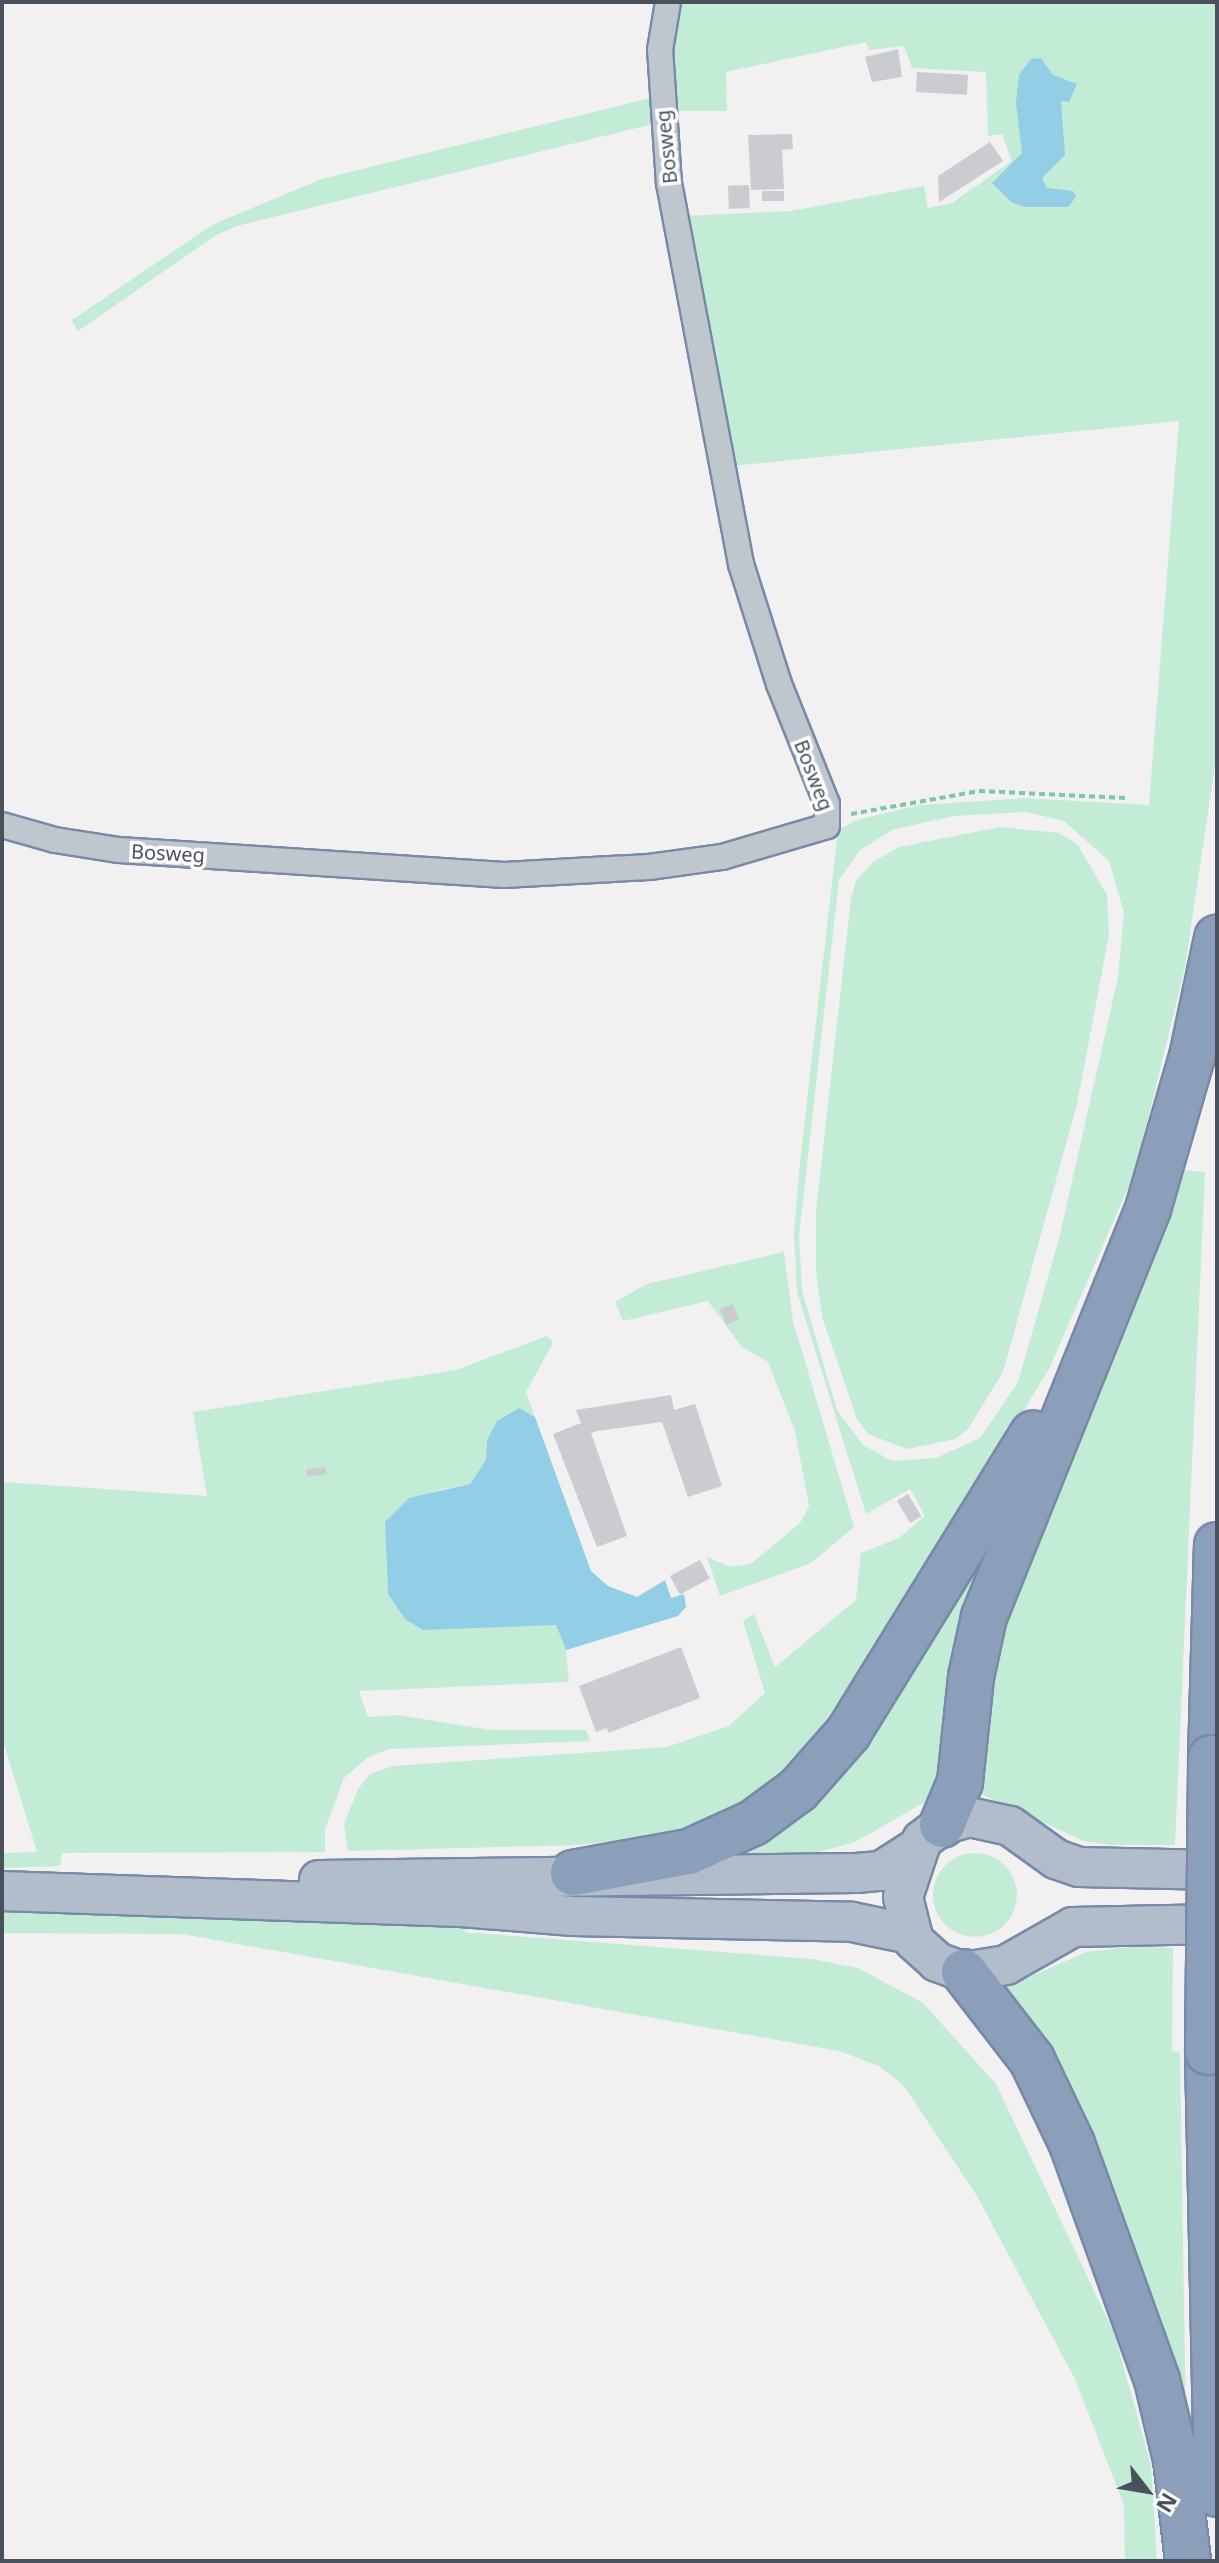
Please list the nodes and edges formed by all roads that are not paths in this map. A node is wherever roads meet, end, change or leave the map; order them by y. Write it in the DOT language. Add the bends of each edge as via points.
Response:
graph roads {
  1 [pos="668,2"];
  2 [pos="2,825"];
  3 [pos="1217,938"];
  4 [pos="1100,1321"];
  5 [pos="1217,1545"];
  6 [pos="929,1837"];
  7 [pos="1217,1870"];
  8 [pos="573,1873"];
  9 [pos="2,1891"];
  10 [pos="137,1893"];
  11 [pos="1217,1924"];
  12 [pos="910,1934"];
  13 [pos="964,1972"];
  14 [pos="1217,2494"];
  15 [pos="1188,2561"];
  1 -- 2 [label="street, Bosweg" via="660,50 669,184 741,564 831,818 813,834 722,857 504,875 119,850"];
  3 -- 4 [label="highway" via="1163,1164"];
  4 -- 6 [label="highway" via="984,1617 971,1677 960,1782"];
  4 -- 8 [label="highway" via="848,1733 821,1767 776,1807 711,1844 655,1861"];
  5 -- 14 [label="highway, bridge" via="1208,2052"];
  6 -- 7 [label="main road" via="969,1817 996,1821 1056,1859 1079,1867"];
  6 -- 8 [label="main road" via="881,1871 626,1880"];
  6 -- 12 [label="main road" via="903,1897"];
  8 -- 10 [label="main road" via="335,1879"];
  9 -- 10 [label="main road"];
  10 -- 12 [label="main road" via="573,1916 852,1922"];
  11 -- 13 [label="main road" via="1073,1927 1006,1965"];
  12 -- 13 [label="main road" via="929,1956"];
  13 -- 15 [label="highway" via="1032,2060 1078,2158 1157,2380 1176,2460"];
}
